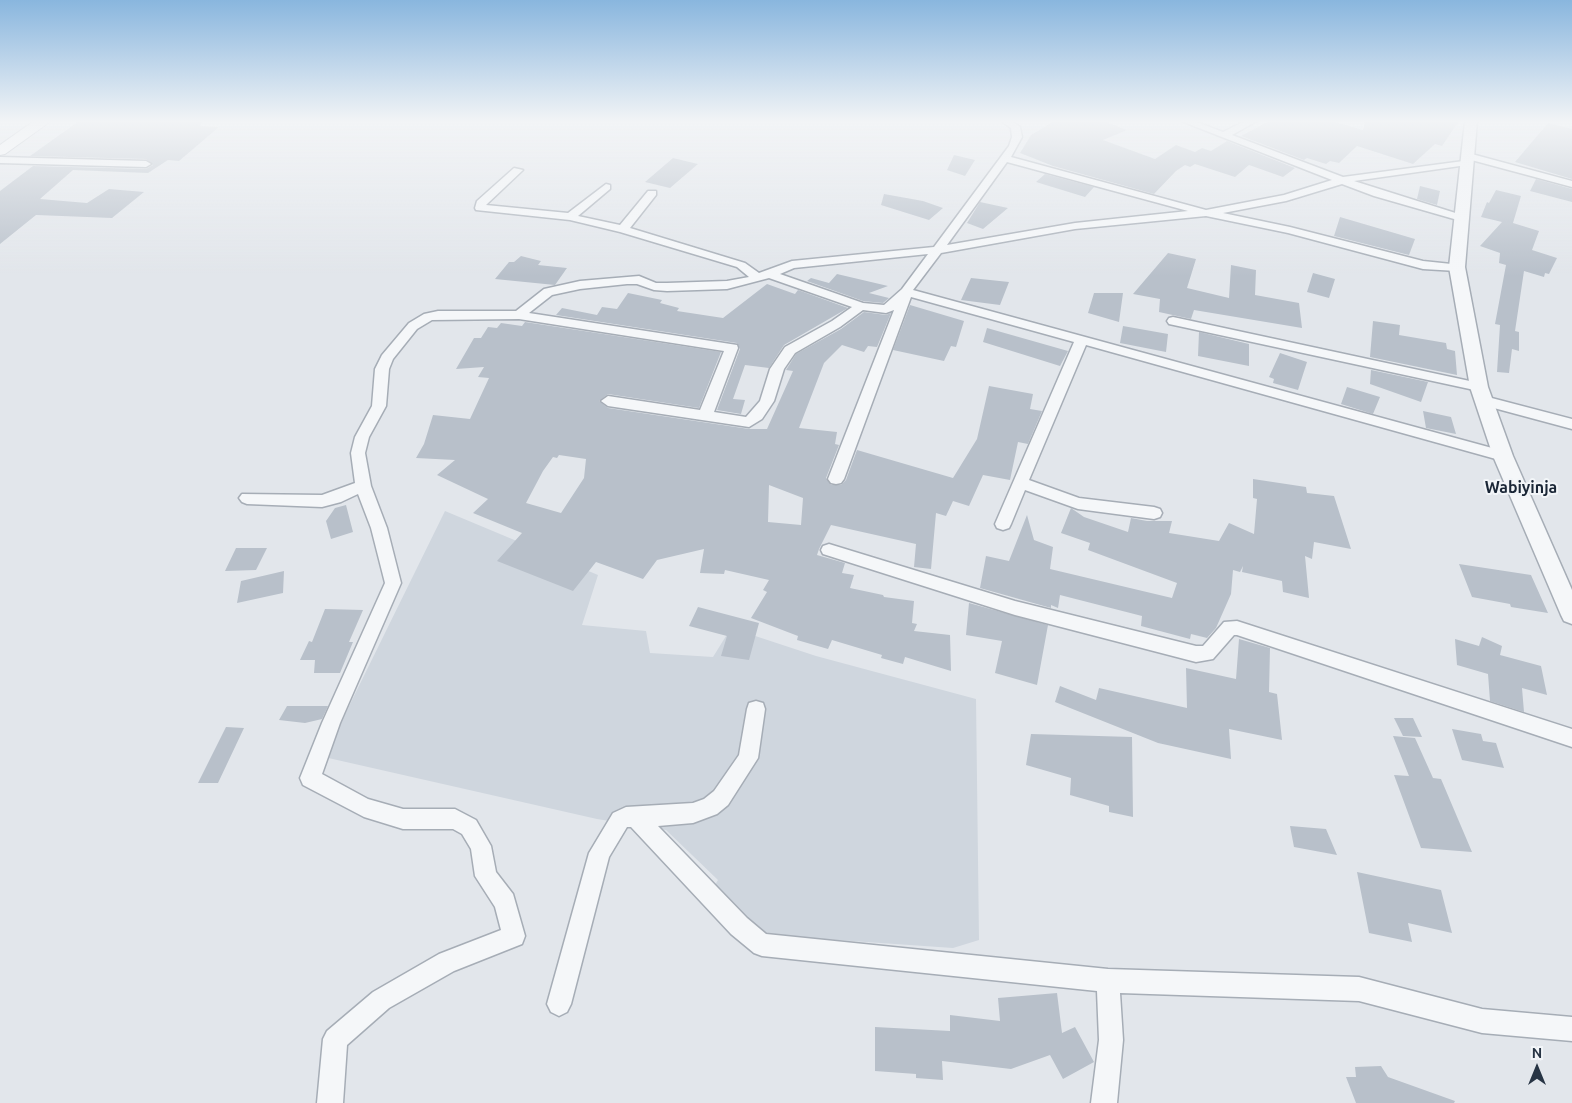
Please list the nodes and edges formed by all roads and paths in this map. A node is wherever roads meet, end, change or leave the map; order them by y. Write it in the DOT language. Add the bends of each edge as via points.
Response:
graph roads {
  1 [pos="515,172"];
  2 [pos="994,172"];
  3 [pos="1058,172"];
  4 [pos="1323,172"];
  5 [pos="1387,172"];
  6 [pos="1466,172"];
  7 [pos="1524,172"];
  8 [pos="1343,180"];
  9 [pos="1572,184"];
  10 [pos="606,187"];
  11 [pos="652,193"];
  12 [pos="1206,213"];
  13 [pos="570,216"];
  14 [pos="1461,218"];
  15 [pos="623,229"];
  16 [pos="937,250"];
  17 [pos="1457,266"];
  18 [pos="763,275"];
  19 [pos="906,292"];
  20 [pos="861,306"];
  21 [pos="519,315"];
  22 [pos="1173,321"];
  23 [pos="1081,341"];
  24 [pos="1481,394"];
  25 [pos="608,401"];
  26 [pos="705,416"];
  27 [pos="1572,424"];
  28 [pos="1503,456"];
  29 [pos="836,479"];
  30 [pos="1021,483"];
  31 [pos="363,486"];
  32 [pos="247,498"];
  33 [pos="1154,513"];
  34 [pos="1004,524"];
  35 [pos="829,550"];
  36 [pos="1572,615"];
  37 [pos="756,709"];
  38 [pos="1572,738"];
  39 [pos="636,818"];
  40 [pos="1108,980"];
  41 [pos="559,1004"];
  42 [pos="1572,1029"];
  43 [pos="330,1103"];
  44 [pos="1104,1103"];
  1 -- 13 [label="street" via="481,203 480,208"];
  2 -- 16 [label="street"];
  3 -- 12 [label="street"];
  4 -- 8 [label="street"];
  5 -- 8 [label="street"];
  6 -- 14 [label="street"];
  7 -- 9 [label="street"];
  8 -- 12 [label="street" via="1286,198"];
  8 -- 14 [label="street" via="1378,194"];
  10 -- 13 [label="street"];
  11 -- 15 [label="street"];
  12 -- 16 [label="street" via="1075,226"];
  12 -- 17 [label="street" via="1290,230 1392,258"];
  13 -- 15 [label="street"];
  14 -- 17 [label="street"];
  15 -- 18 [label="street" via="741,265"];
  16 -- 18 [label="street" via="792,265"];
  16 -- 19 [label="street"];
  17 -- 24 [label="street"];
  18 -- 20 [label="street"];
  18 -- 21 [label="street" via="727,285 654,286 639,280 580,284 548,292"];
  19 -- 20 [label="street" via="886,309"];
  19 -- 23 [label="street"];
  19 -- 29 [label="street"];
  20 -- 26 [label="street" via="790,350 777,369 767,402 749,422"];
  21 -- 26 [label="street" via="732,348"];
  21 -- 31 [label="street" via="428,317 406,334 382,369 379,406 362,437 358,453"];
  22 -- 24 [label="street"];
  23 -- 28 [label="street"];
  23 -- 30 [label="street"];
  24 -- 27 [label="street"];
  24 -- 28 [label="street"];
  25 -- 26 [label="street"];
  28 -- 36 [label="street"];
  30 -- 33 [label="street" via="1078,502"];
  30 -- 34 [label="street"];
  31 -- 32 [label="street" via="322,501"];
  31 -- 43 [label="street" via="380,528 393,583 330,723 310,778 364,807 403,819 454,819 469,827 481,846 486,876 505,902 514,936 447,962 389,995 335,1039"];
  35 -- 38 [label="street" via="1015,608 1196,654 1207,654 1230,627 1237,628"];
  37 -- 39 [label="street" via="748,758 721,798 710,807 693,813"];
  39 -- 40 [label="street" via="739,926 762,945"];
  39 -- 41 [label="street" via="620,820 600,853"];
  40 -- 42 [label="street" via="1359,990 1482,1021"];
  40 -- 44 [label="street" via="1111,1040"];
}
